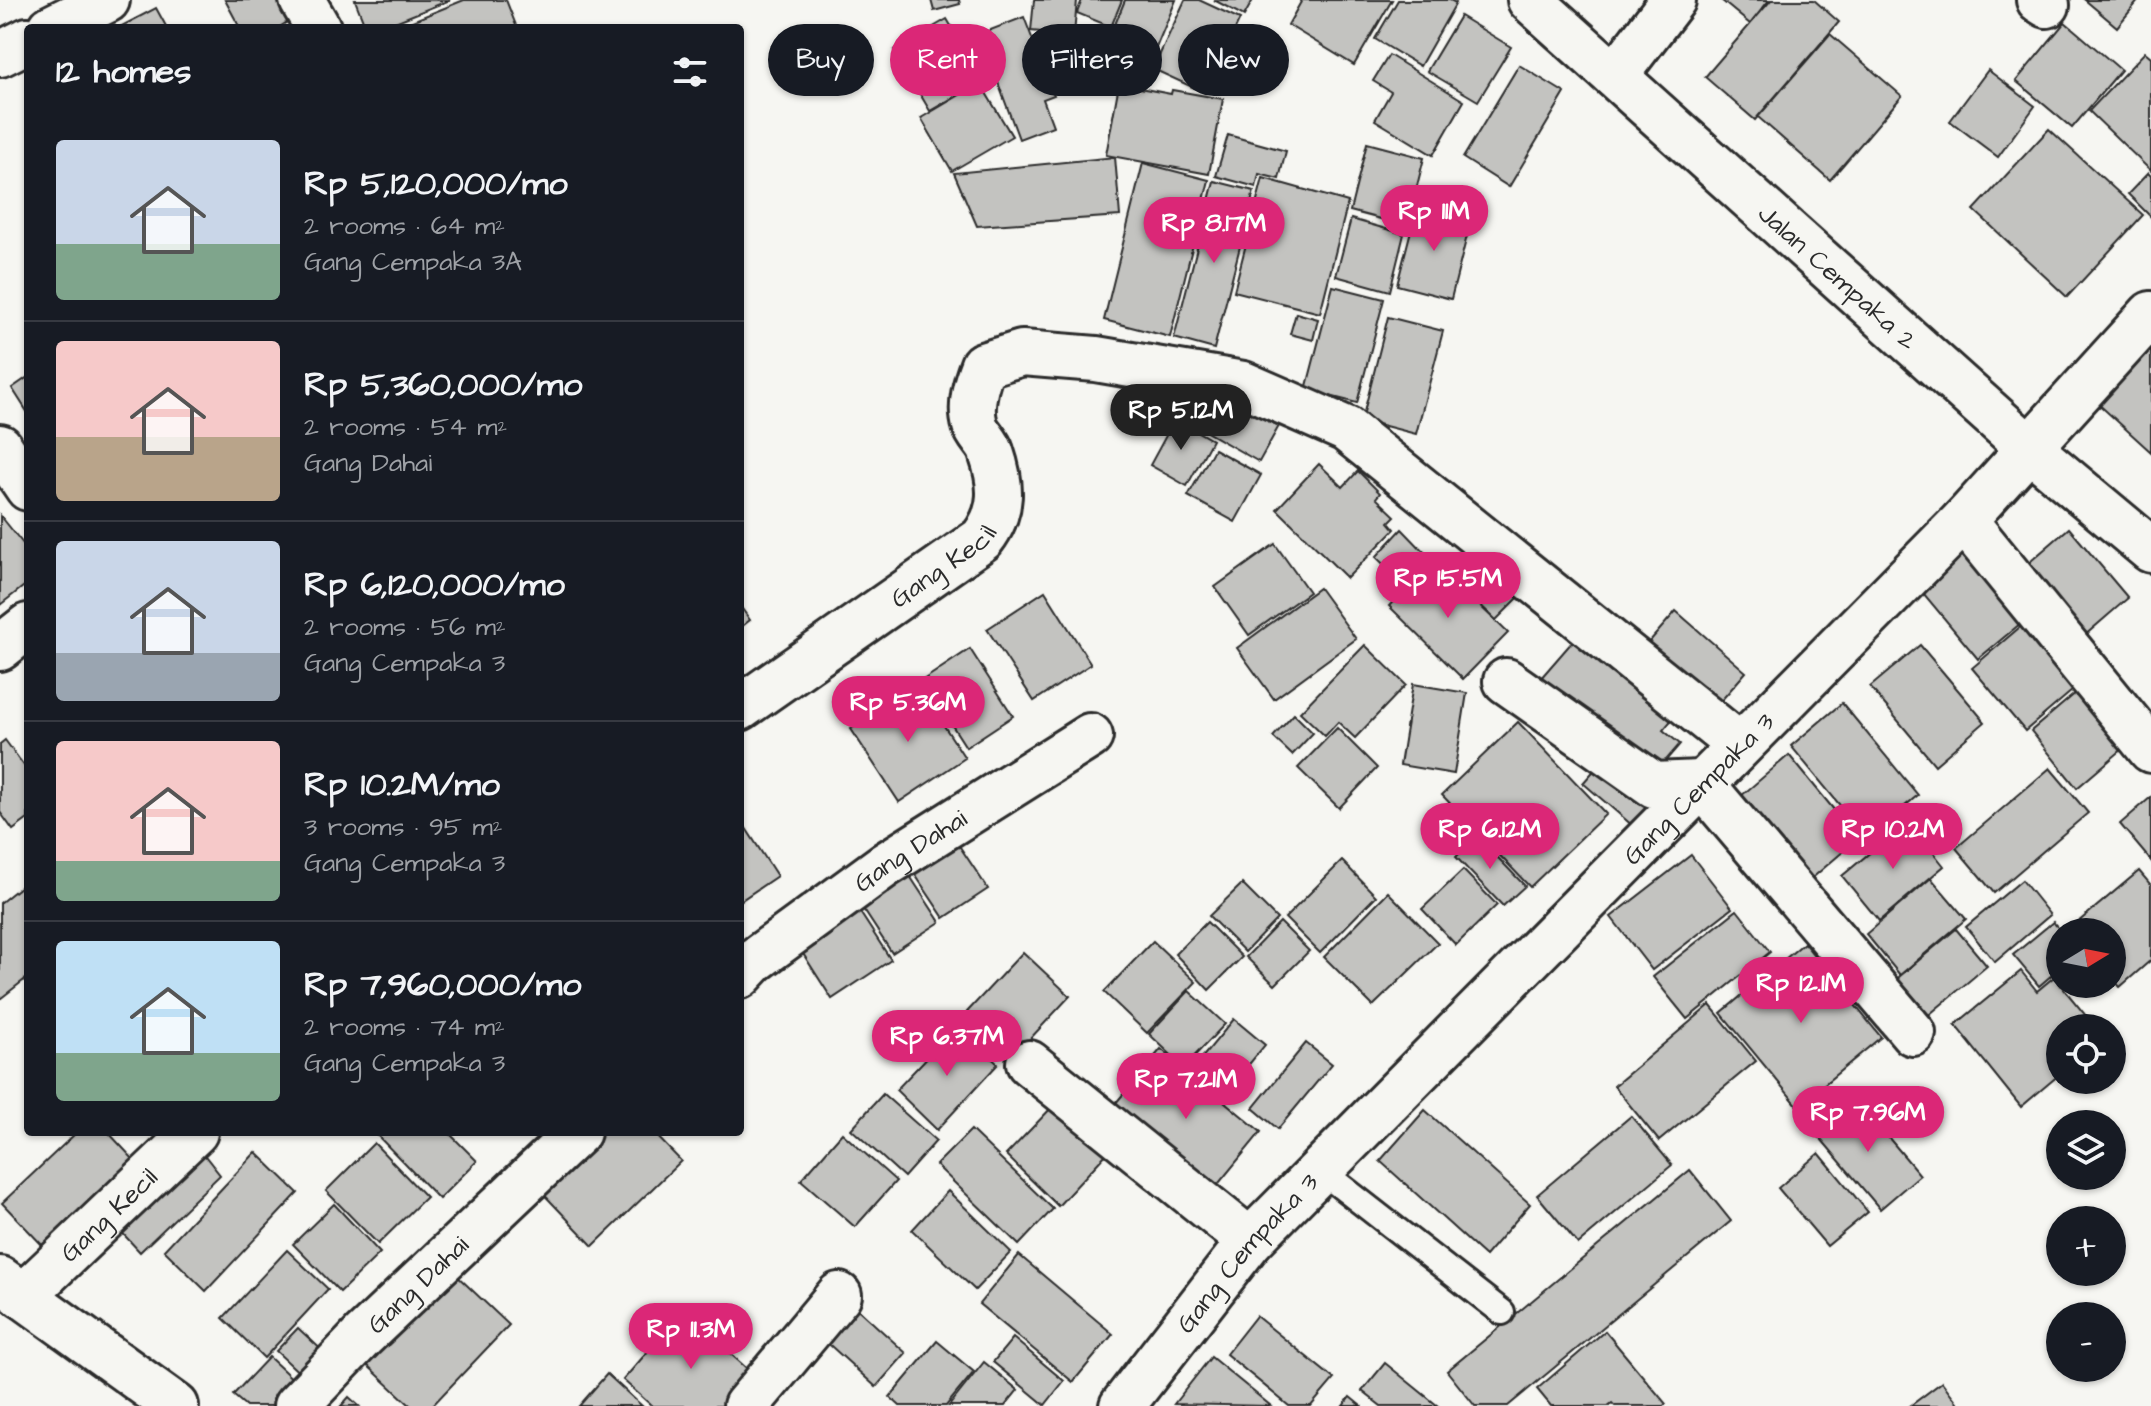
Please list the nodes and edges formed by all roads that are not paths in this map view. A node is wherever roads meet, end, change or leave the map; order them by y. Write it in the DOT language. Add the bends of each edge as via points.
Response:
graph roads {
  1 [pos="107,0"];
  2 [pos="302,0"];
  3 [pos="1530,0"];
  4 [pos="1673,0"];
  5 [pos="59,24"];
  6 [pos="316,24"];
  7 [pos="24,42"];
  8 [pos="0,54"];
  9 [pos="1615,76"];
  10 [pos="2151,314"];
  11 [pos="0,447"];
  12 [pos="2030,449"];
  13 [pos="24,482"];
  14 [pos="1964,520"];
  15 [pos="2151,550"];
  16 [pos="24,629"];
  17 [pos="0,648"];
  18 [pos="1506,681"];
  19 [pos="744,705"];
  20 [pos="1090,736"];
  21 [pos="1739,745"];
  22 [pos="2151,750"];
  23 [pos="1701,783"];
  24 [pos="744,972"];
  25 [pos="1913,1033"];
  26 [pos="1029,1063"];
  27 [pos="190,1136"];
  28 [pos="574,1136"];
  29 [pos="1320,1170"];
  30 [pos="1250,1241"];
  31 [pos="12,1288"];
  32 [pos="839,1295"];
  33 [pos="1502,1312"];
  34 [pos="176,1406"];
  35 [pos="296,1406"];
  36 [pos="746,1406"];
  37 [pos="1122,1406"];
  1 -- 5 [label="street"];
  2 -- 6 [label="street"];
  3 -- 9 [label="street, Jalan Cempaka 2"];
  4 -- 9 [label="street"];
  7 -- 8 [label="street"];
  9 -- 12 [label="street, Jalan Cempaka 2"];
  10 -- 12 [label="street, Gang Cempaka 3"];
  11 -- 13 [label="street"];
  12 -- 14 [label="street, Gang Cempaka 3"];
  12 -- 15 [label="street, Jalan Cempaka 2"];
  14 -- 21 [label="street, Gang Cempaka 3"];
  14 -- 22 [label="street"];
  16 -- 17 [label="street"];
  18 -- 23 [label="street" via="1654,785"];
  19 -- 21 [label="street, Gang Kecil" via="982,539 994,524 1000,496 990,450 975,425 973,390 983,365 1022,353 1096,359 1243,384 1346,429"];
  20 -- 24 [label="street, Gang Dahai" via="885,865"];
  21 -- 23 [label="street, Gang Cempaka 3"];
  23 -- 25 [label="street"];
  23 -- 29 [label="street, Gang Cempaka 3"];
  26 -- 30 [label="street"];
  27 -- 31 [label="street, Gang Kecil"];
  28 -- 35 [label="street, Gang Dahai"];
  29 -- 30 [label="street, Gang Cempaka 3"];
  29 -- 33 [label="lane"];
  30 -- 37 [label="street, Gang Cempaka 3"];
  31 -- 34 [label="street"];
  32 -- 36 [label="street"];
}
